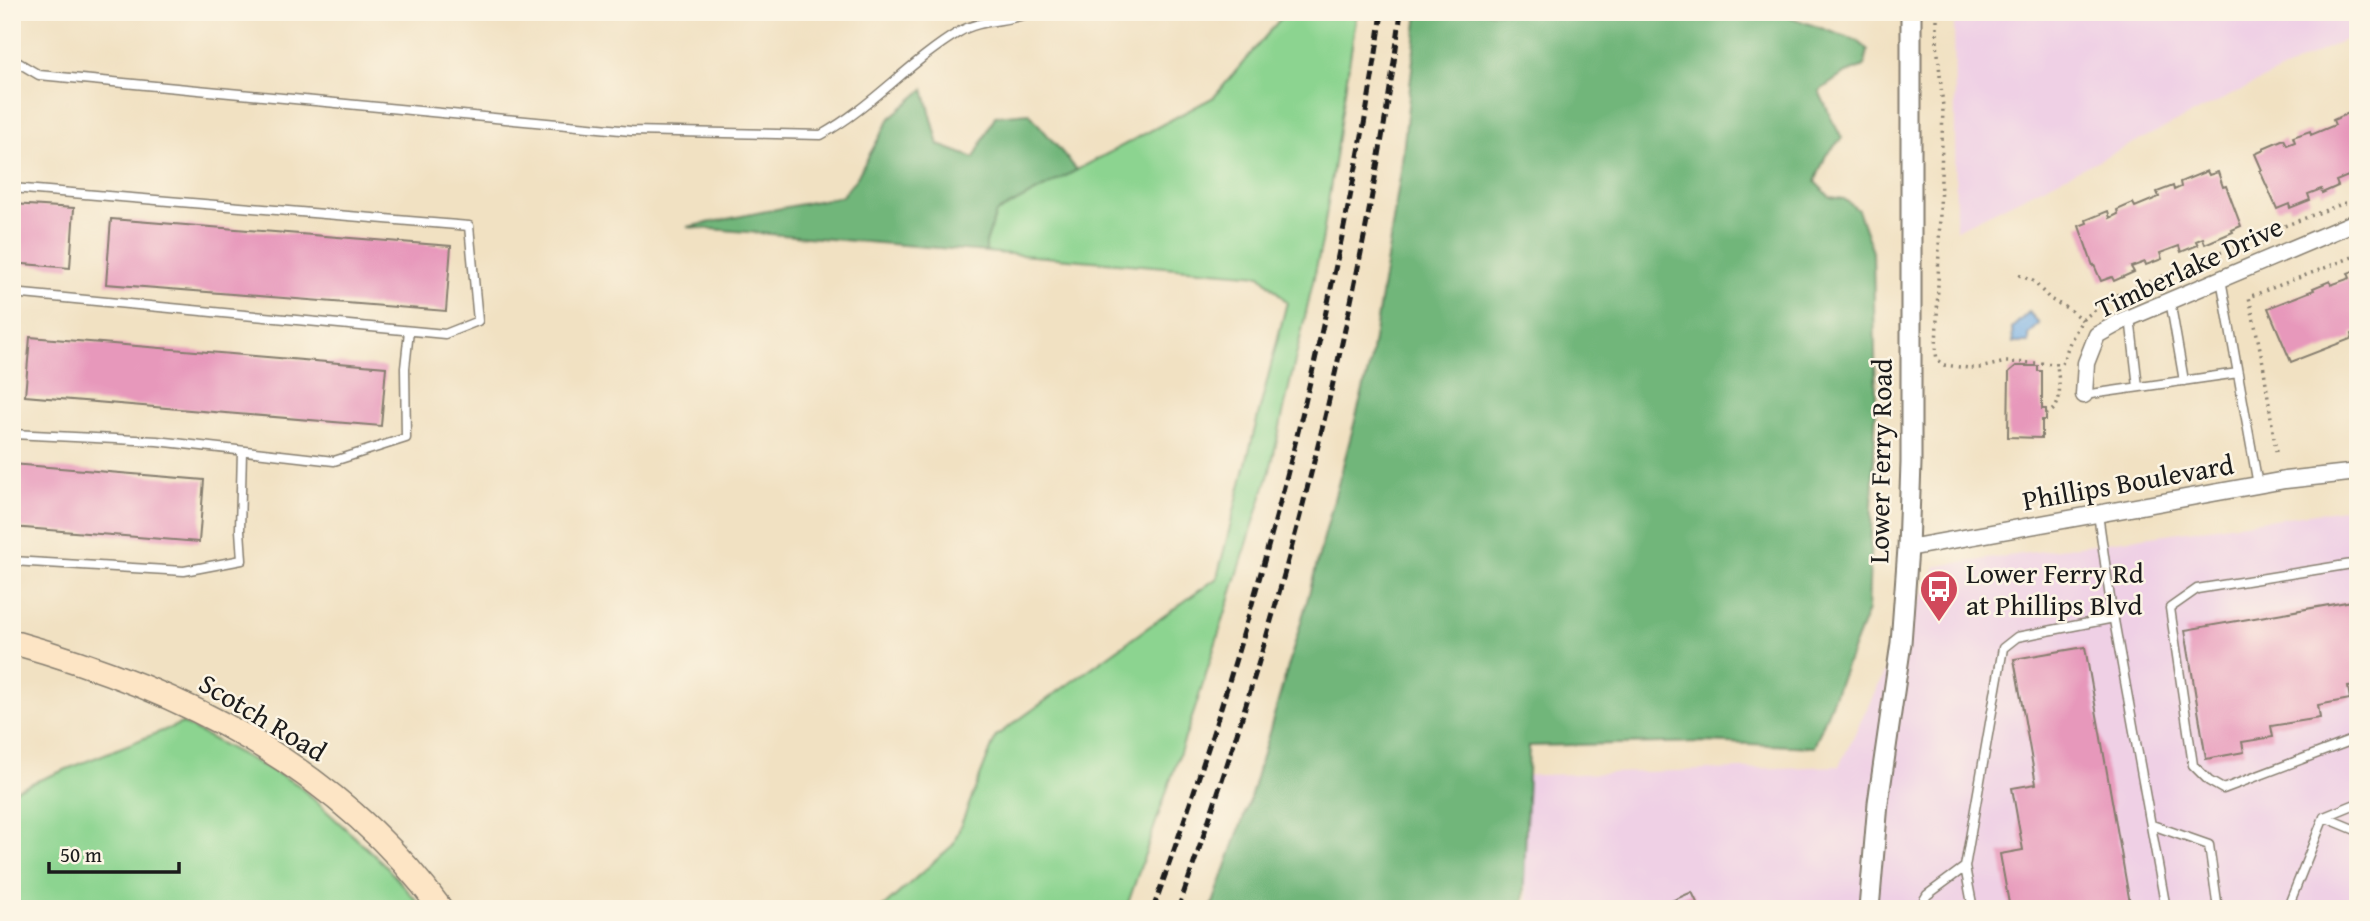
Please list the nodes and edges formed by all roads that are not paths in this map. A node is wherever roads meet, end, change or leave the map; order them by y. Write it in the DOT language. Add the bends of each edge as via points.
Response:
graph roads {
  1 [pos="1031,12"];
  2 [pos="1911,12"];
  3 [pos="12,59"];
  4 [pos="12,188"];
  5 [pos="2358,221"];
  6 [pos="2221,279"];
  7 [pos="12,293"];
  8 [pos="2170,300"];
  9 [pos="2130,317"];
  10 [pos="409,331"];
  11 [pos="2238,373"];
  12 [pos="2184,381"];
  13 [pos="2138,387"];
  14 [pos="2084,395"];
  15 [pos="12,434"];
  16 [pos="242,451"];
  17 [pos="2358,472"];
  18 [pos="2258,485"];
  19 [pos="2098,514"];
  20 [pos="1908,548"];
  21 [pos="12,561"];
  22 [pos="2358,563"];
  23 [pos="2114,618"];
  24 [pos="12,642"];
  25 [pos="2358,738"];
  26 [pos="2358,803"];
  27 [pos="2324,817"];
  28 [pos="2152,825"];
  29 [pos="2358,831"];
  30 [pos="1965,867"];
  31 [pos="441,909"];
  32 [pos="1869,909"];
  33 [pos="1922,909"];
  34 [pos="1973,909"];
  35 [pos="2166,909"];
  36 [pos="2218,909"];
  37 [pos="2290,909"];
  1 -- 3 [label="lane" via="962,30 821,135 631,131 429,113 39,75"];
  2 -- 20 [label="street, Lower Ferry Road"];
  4 -- 10 [label="lane" via="469,226 478,321 444,334"];
  5 -- 6 [label="street, Timberlake Drive"];
  6 -- 8 [label="street, Timberlake Drive"];
  6 -- 11 [label="lane"];
  7 -- 10 [label="lane"];
  8 -- 9 [label="street, Timberlake Drive"];
  8 -- 12 [label="lane"];
  9 -- 13 [label="lane"];
  9 -- 14 [label="street, Timberlake Drive" via="2097,335 2085,363"];
  10 -- 16 [label="lane" via="405,438 334,461"];
  11 -- 12 [label="lane"];
  11 -- 18 [label="lane"];
  12 -- 13 [label="lane"];
  13 -- 14 [label="lane"];
  15 -- 16 [label="lane"];
  16 -- 21 [label="lane" via="242,560 184,571"];
  17 -- 18 [label="street, Phillips Boulevard"];
  18 -- 19 [label="street, Phillips Boulevard"];
  19 -- 20 [label="street, Phillips Boulevard"];
  19 -- 23 [label="lane"];
  20 -- 32 [label="street, Lower Ferry Road"];
  22 -- 25 [label="lane" via="2197,589 2170,608 2193,765 2209,781 2223,789"];
  23 -- 28 [label="lane"];
  23 -- 30 [label="lane" via="2017,637 2003,648"];
  24 -- 31 [label="main road, Scotch Road" via="167,696 256,741 343,804 418,878"];
  26 -- 27 [label="lane"];
  27 -- 29 [label="lane"];
  27 -- 37 [label="lane"];
  28 -- 35 [label="lane"];
  28 -- 36 [label="lane" via="2209,845"];
  30 -- 33 [label="lane" via="1927,895"];
  30 -- 34 [label="lane"];
}
